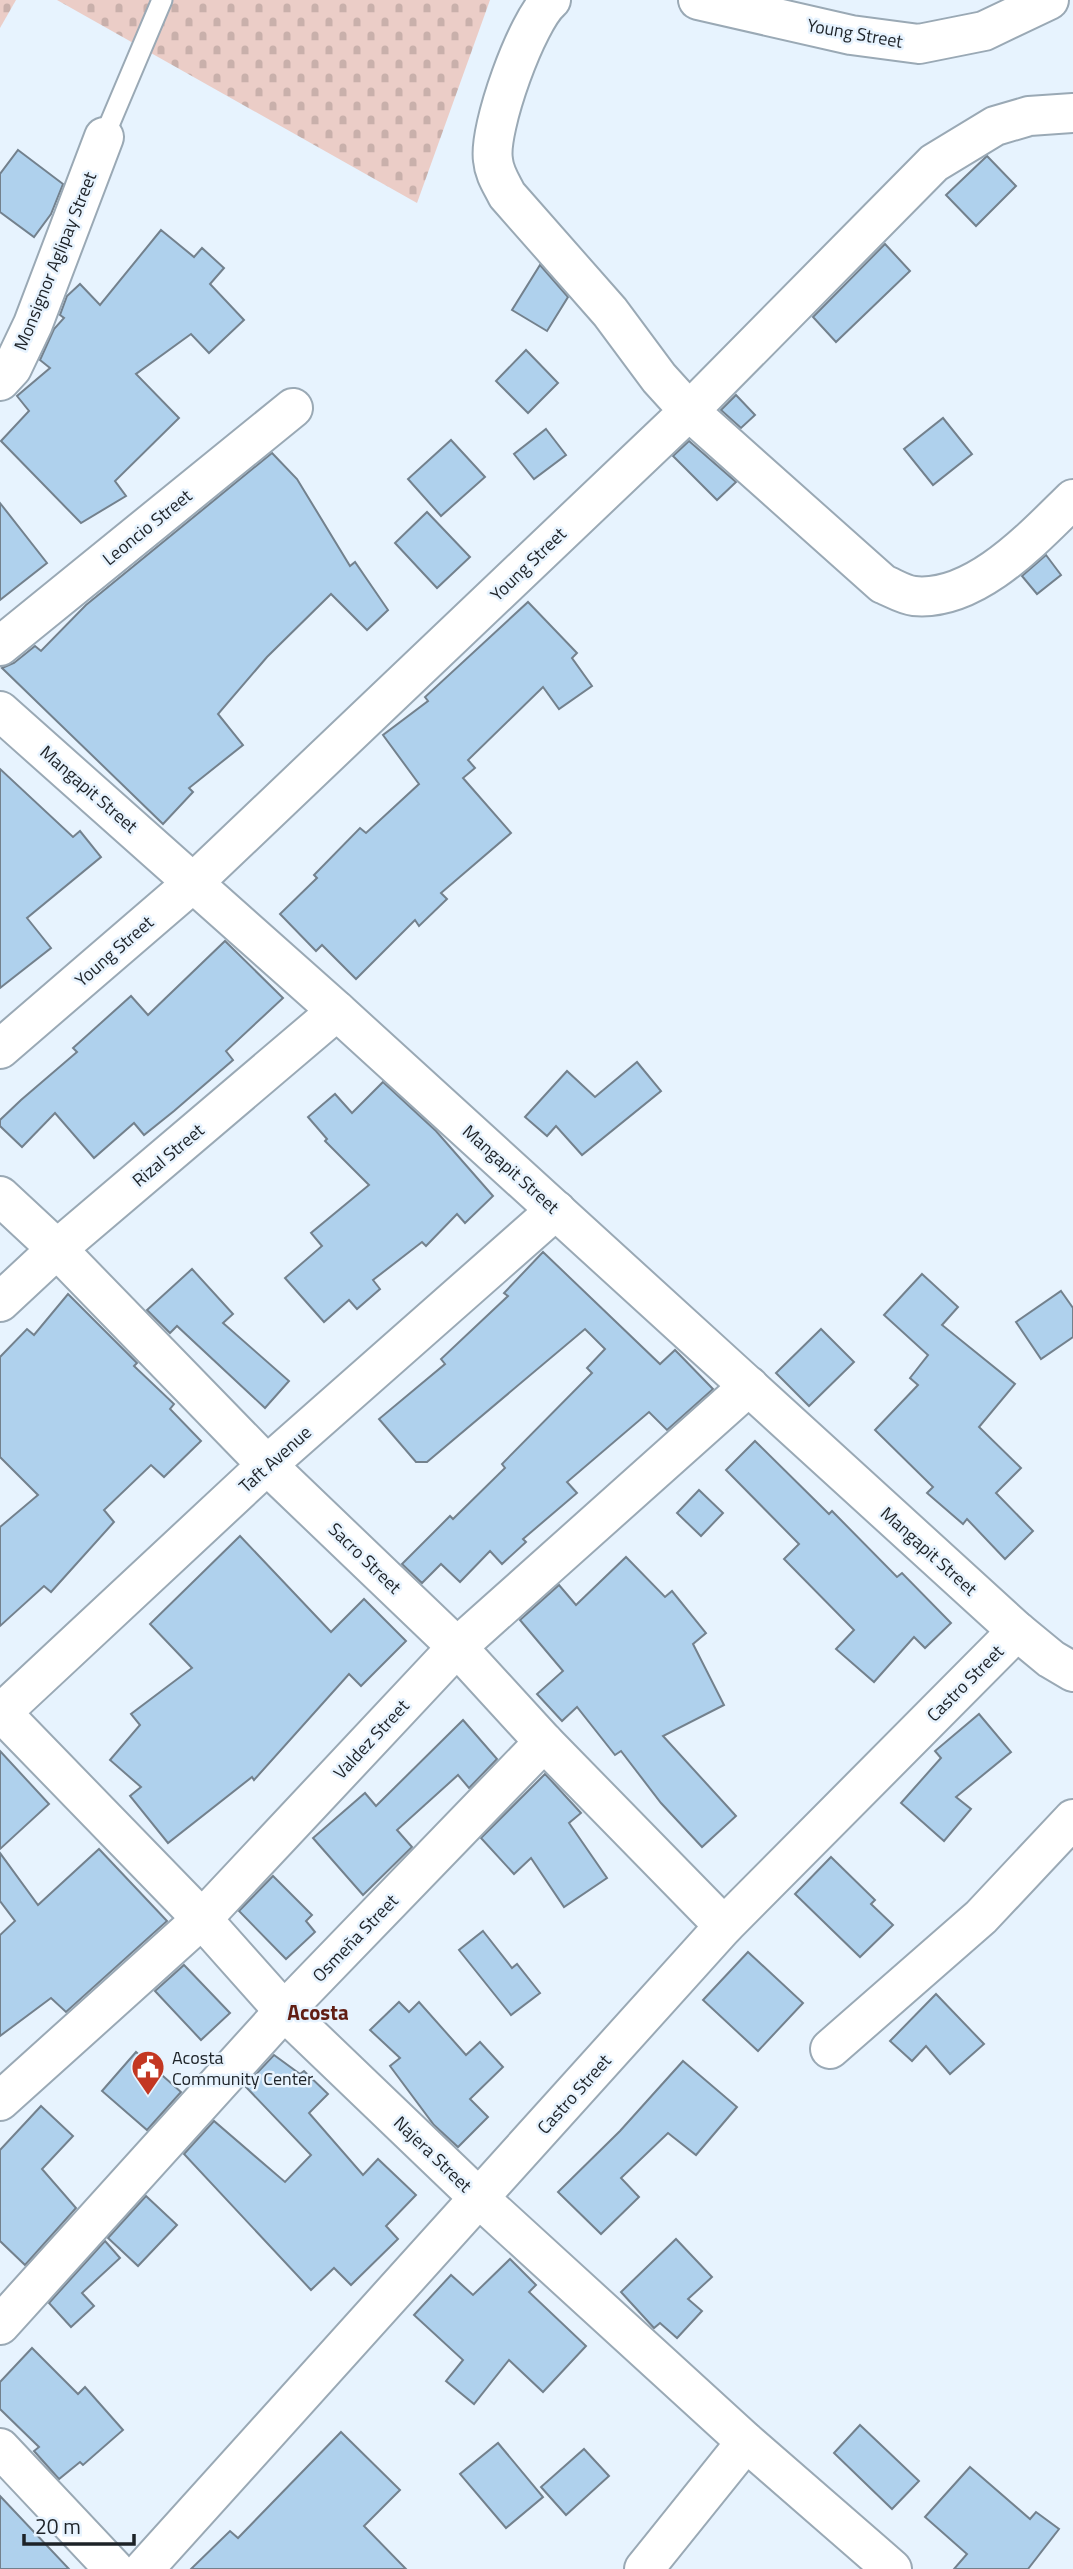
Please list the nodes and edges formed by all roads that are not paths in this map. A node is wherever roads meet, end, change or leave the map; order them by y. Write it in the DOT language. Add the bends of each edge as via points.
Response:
graph roads {
  1 [pos="162,0"];
  2 [pos="551,0"];
  3 [pos="698,0"];
  4 [pos="1049,0"];
  5 [pos="1073,113"];
  6 [pos="104,137"];
  7 [pos="0,382"];
  8 [pos="293,408"];
  9 [pos="689,411"];
  10 [pos="1073,499"];
  11 [pos="0,646"];
  12 [pos="0,711"];
  13 [pos="194,882"];
  14 [pos="337,1011"];
  15 [pos="0,1049"];
  16 [pos="0,1196"];
  17 [pos="556,1210"];
  18 [pos="57,1249"];
  19 [pos="0,1302"];
  20 [pos="749,1386"];
  21 [pos="267,1465"];
  22 [pos="1017,1631"];
  23 [pos="457,1647"];
  24 [pos="1073,1672"];
  25 [pos="0,1713"];
  26 [pos="544,1742"];
  27 [pos="1073,1818"];
  28 [pos="202,1919"];
  29 [pos="724,1926"];
  30 [pos="284,2011"];
  31 [pos="830,2049"];
  32 [pos="0,2101"];
  33 [pos="480,2199"];
  34 [pos="0,2325"];
  35 [pos="746,2442"];
  36 [pos="0,2448"];
  37 [pos="114,2569"];
  38 [pos="144,2569"];
  39 [pos="644,2569"];
  40 [pos="892,2569"];
  1 -- 6 [label="lane"];
  2 -- 9 [label="street" via="533,23 519,53 495,131 492,158 497,176 507,195"];
  3 -- 4 [label="street, Young Street" via="851,35 919,44 984,31"];
  5 -- 9 [label="street, Young Street" via="1029,116 995,126 934,163"];
  6 -- 7 [label="street, Monsignor Aglipay Street" via="33,324 12,368"];
  8 -- 11 [label="street, Leoncio Street"];
  9 -- 10 [label="street" via="883,584 911,596 952,593 991,570 1024,547"];
  9 -- 13 [label="street, Young Street"];
  12 -- 13 [label="street, Mangapit Street"];
  13 -- 14 [label="street, Mangapit Street"];
  13 -- 15 [label="street, Young Street"];
  14 -- 17 [label="street, Mangapit Street"];
  14 -- 18 [label="street, Rizal Street"];
  16 -- 18 [label="street, Sacro Street"];
  17 -- 20 [label="street, Mangapit Street"];
  17 -- 21 [label="street, Taft Avenue"];
  18 -- 19 [label="street, Rizal Street"];
  18 -- 21 [label="street, Sacro Street"];
  20 -- 22 [label="street, Mangapit Street"];
  20 -- 23 [label="street, Valdez Street"];
  21 -- 23 [label="street, Sacro Street"];
  21 -- 25 [label="street, Taft Avenue"];
  22 -- 24 [label="street, Mangapit Street"];
  22 -- 29 [label="street, Castro Street"];
  23 -- 26 [label="street, Sacro Street"];
  23 -- 28 [label="street, Valdez Street"];
  25 -- 28 [label="street, Najera Street"];
  26 -- 29 [label="street, Sacro Street"];
  26 -- 30 [label="street, Osmeña Street"];
  27 -- 31 [label="street" via="981,1917"];
  28 -- 30 [label="street, Najera Street"];
  28 -- 32 [label="street, Valdez Street"];
  29 -- 33 [label="street, Castro Street"];
  30 -- 33 [label="street, Najera Street"];
  30 -- 34 [label="street, Osmeña Street"];
  33 -- 35 [label="street, Najera Street"];
  33 -- 38 [label="street, Castro Street"];
  35 -- 39 [label="street"];
  35 -- 40 [label="street, Najera Street"];
  36 -- 37 [label="street"];
}
